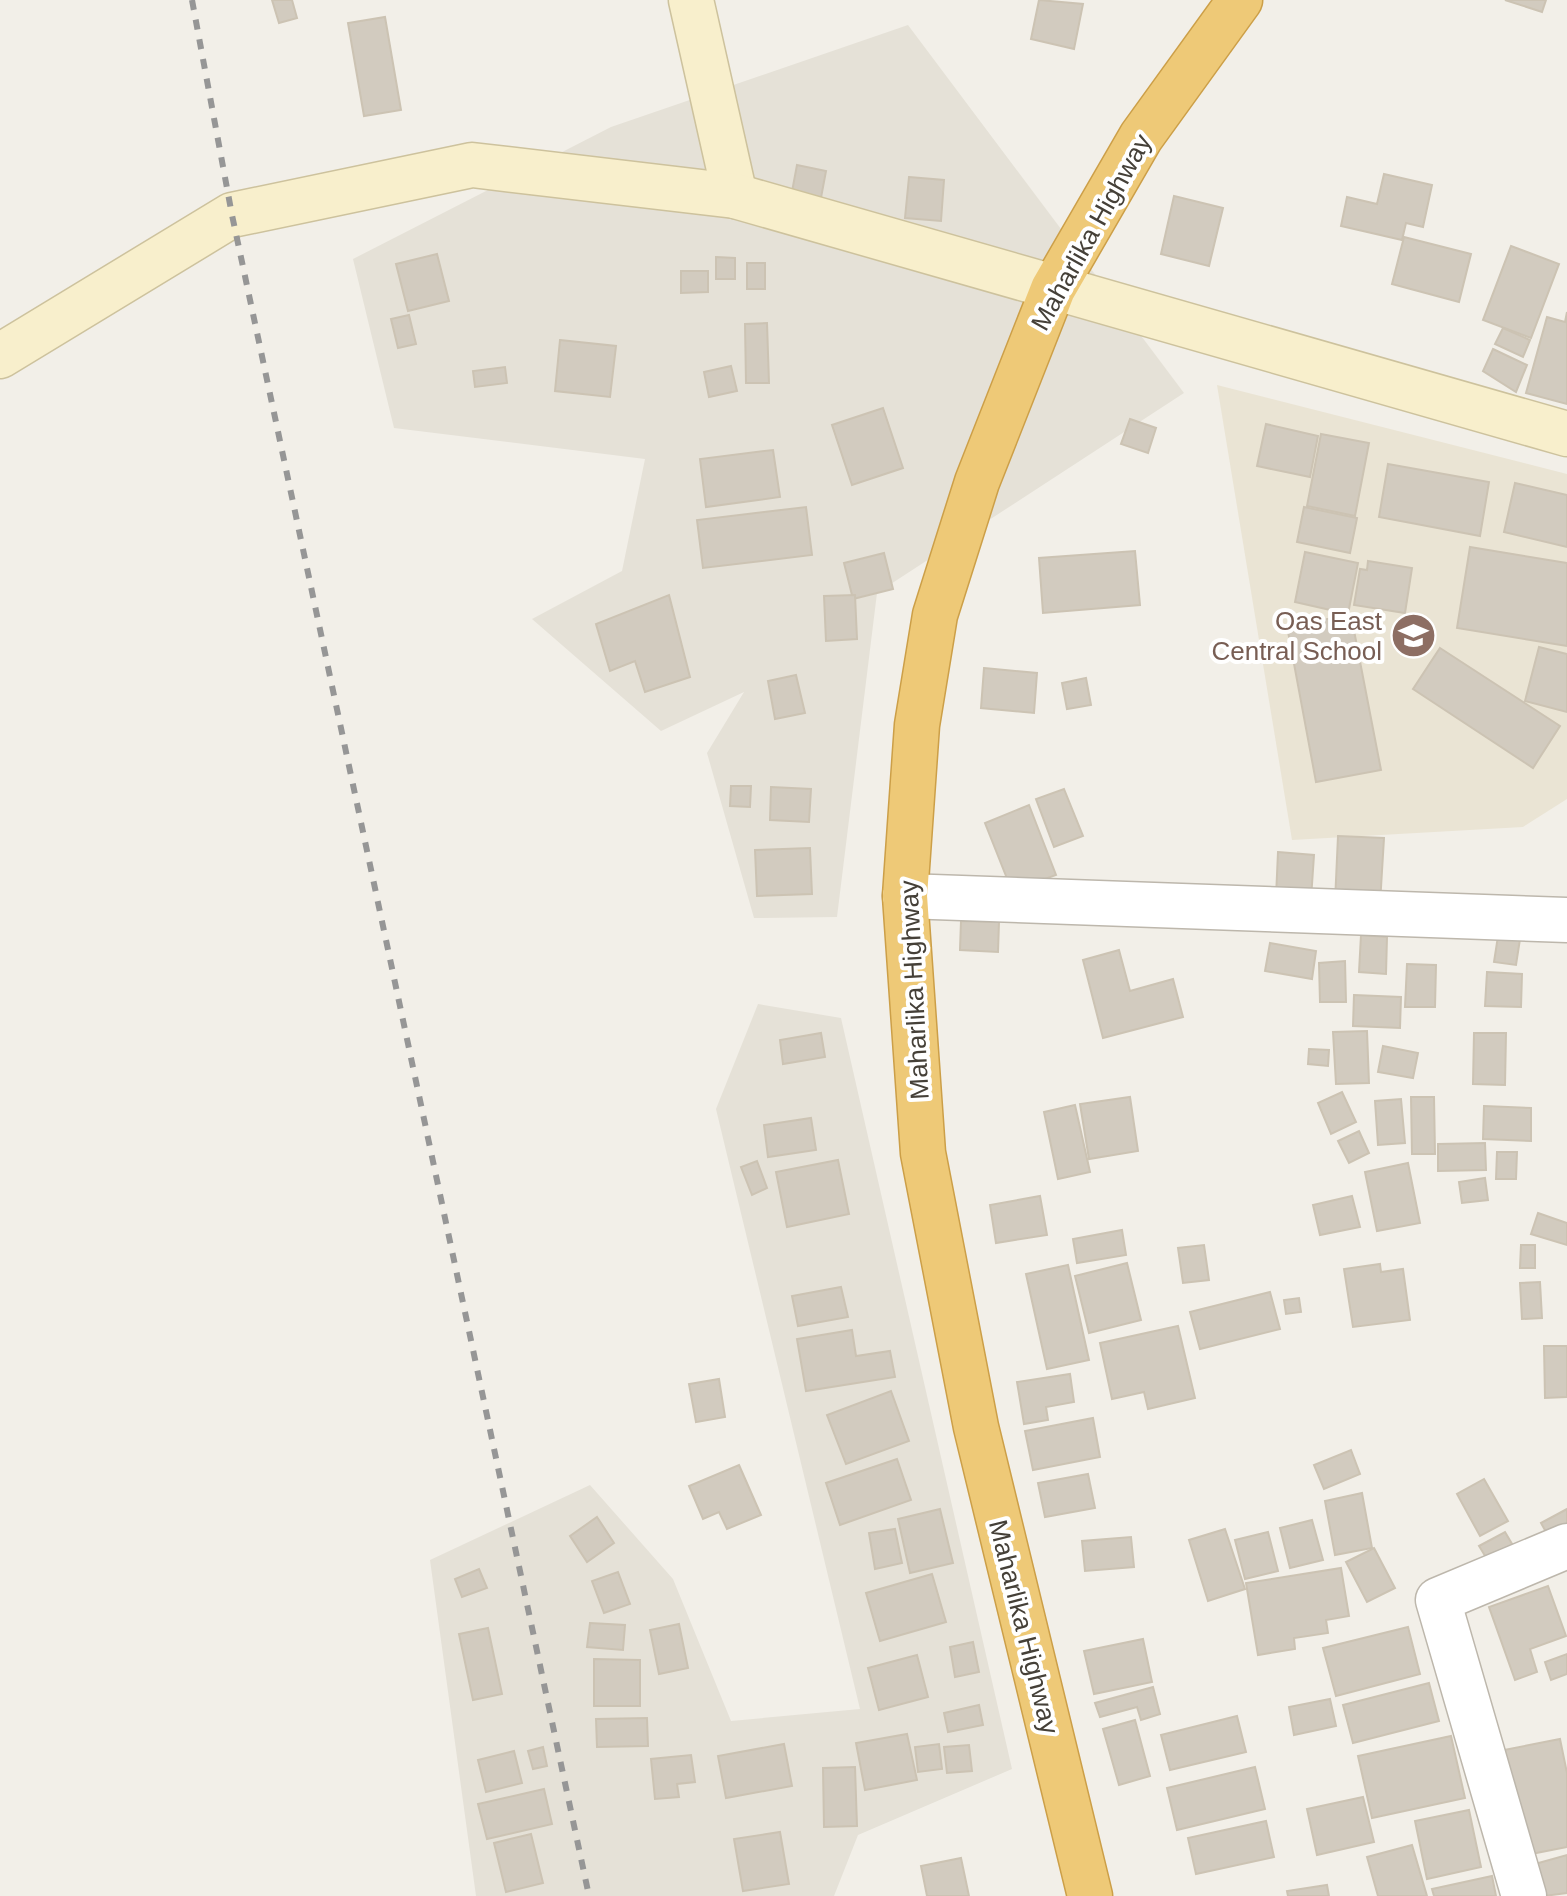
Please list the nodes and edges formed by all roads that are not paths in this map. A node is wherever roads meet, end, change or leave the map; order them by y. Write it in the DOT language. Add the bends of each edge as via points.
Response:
graph roads {
  1 [pos="691,0"];
  2 [pos="1240,0"];
  3 [pos="735,196"];
  4 [pos="1053,289"];
  5 [pos="0,356"];
  6 [pos="1567,434"];
  7 [pos="905,896"];
  8 [pos="1567,920"];
  9 [pos="1567,1546"];
  10 [pos="1090,1896"];
  11 [pos="1524,1896"];
  1 -- 3 [label="street"];
  2 -- 4 [label="highway, Maharlika Highway" via="1141,137"];
  3 -- 4 [label="street"];
  3 -- 5 [label="street" via="472,165 232,215"];
  4 -- 6 [label="street"];
  4 -- 7 [label="highway, Maharlika Highway" via="977,482 935,615 917,725"];
  7 -- 8 [label="street"];
  7 -- 10 [label="highway, Maharlika Highway" via="923,1153 976,1427"];
  9 -- 11 [label="street" via="1438,1600"];
}
